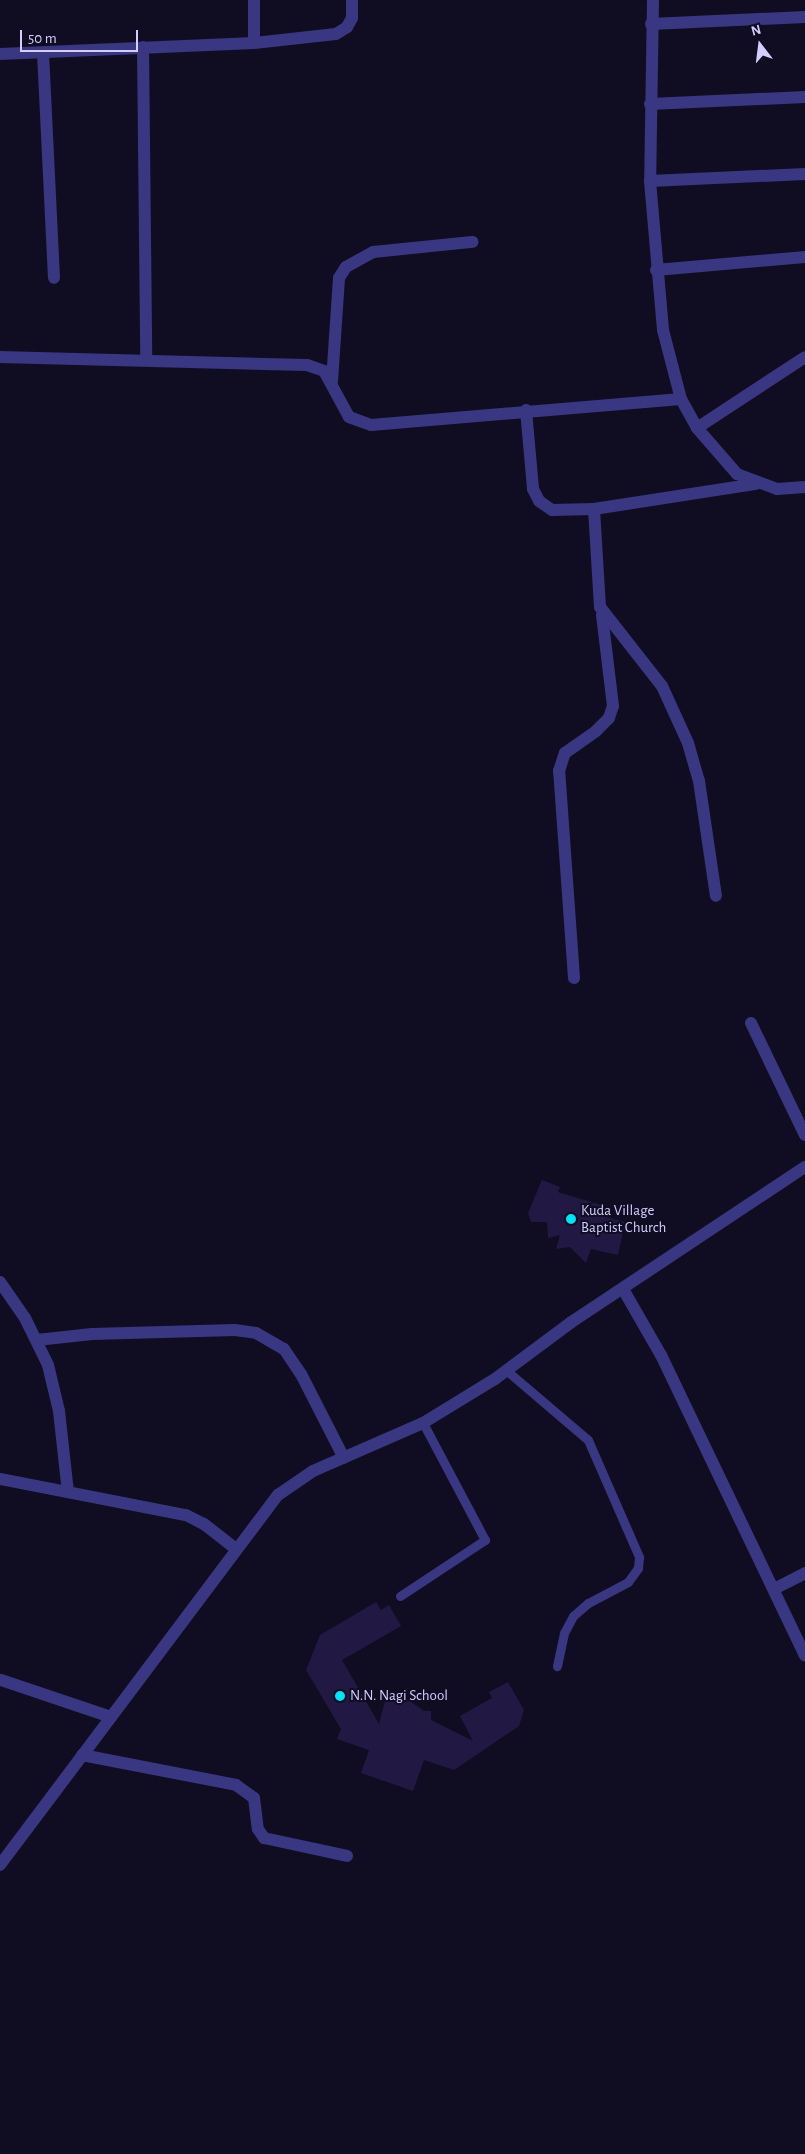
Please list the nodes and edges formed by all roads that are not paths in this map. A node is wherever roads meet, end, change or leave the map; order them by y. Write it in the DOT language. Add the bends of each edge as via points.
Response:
graph roads {
  1 [pos="254,0"];
  2 [pos="352,0"];
  3 [pos="653,0"];
  4 [pos="805,17"];
  5 [pos="651,24"];
  6 [pos="254,43"];
  7 [pos="143,46"];
  8 [pos="43,53"];
  9 [pos="0,54"];
  10 [pos="805,97"];
  11 [pos="650,104"];
  12 [pos="805,174"];
  13 [pos="650,181"];
  14 [pos="472,242"];
  15 [pos="805,257"];
  16 [pos="656,270"];
  17 [pos="54,278"];
  18 [pos="805,357"];
  19 [pos="0,358"];
  20 [pos="146,359"];
  21 [pos="332,381"];
  22 [pos="681,399"];
  23 [pos="526,410"];
  24 [pos="697,428"];
  25 [pos="756,484"];
  26 [pos="805,487"];
  27 [pos="594,509"];
  28 [pos="600,607"];
  29 [pos="716,896"];
  30 [pos="574,978"];
  31 [pos="751,1023"];
  32 [pos="805,1135"];
  33 [pos="805,1167"];
  34 [pos="0,1282"];
  35 [pos="623,1289"];
  36 [pos="36,1340"];
  37 [pos="507,1371"];
  38 [pos="423,1423"];
  39 [pos="344,1458"];
  40 [pos="0,1479"];
  41 [pos="68,1492"];
  42 [pos="236,1549"];
  43 [pos="805,1573"];
  44 [pos="774,1589"];
  45 [pos="400,1596"];
  46 [pos="805,1655"];
  47 [pos="557,1666"];
  48 [pos="1,1680"];
  49 [pos="111,1717"];
  50 [pos="82,1755"];
  51 [pos="347,1856"];
  52 [pos="0,1865"];
  1 -- 6 [label="street"];
  2 -- 6 [label="street" via="352,18 347,27 336,34"];
  3 -- 5 [label="street"];
  4 -- 5 [label="street"];
  5 -- 11 [label="street"];
  6 -- 7 [label="street"];
  7 -- 8 [label="street"];
  7 -- 20 [label="street" via="148,256"];
  8 -- 9 [label="street"];
  8 -- 17 [label="street"];
  10 -- 11 [label="street"];
  11 -- 13 [label="street"];
  12 -- 13 [label="street"];
  13 -- 16 [label="street"];
  14 -- 21 [label="street" via="373,252 346,267 339,278"];
  15 -- 16 [label="street"];
  16 -- 22 [label="street" via="663,330"];
  18 -- 24 [label="street"];
  19 -- 20 [label="street"];
  20 -- 21 [label="street" via="307,365 324,371"];
  21 -- 23 [label="street" via="349,417 371,425"];
  22 -- 23 [label="street"];
  22 -- 24 [label="street"];
  23 -- 27 [label="street" via="533,490 539,501 552,510"];
  24 -- 25 [label="street" via="722,461"];
  25 -- 26 [label="street" via="777,489"];
  25 -- 27 [label="street"];
  27 -- 28 [label="street"];
  28 -- 29 [label="street" via="662,686 688,743 699,780"];
  28 -- 30 [label="street" via="613,706 602,724 564,753 559,771"];
  31 -- 32 [label="street"];
  33 -- 35 [label="street"];
  34 -- 36 [label="street"];
  35 -- 37 [label="street"];
  35 -- 44 [label="street" via="661,1355"];
  36 -- 39 [label="street" via="92,1334 235,1330 256,1333 284,1349 301,1374"];
  36 -- 41 [label="street" via="48,1365 59,1411"];
  37 -- 38 [label="street"];
  37 -- 47 [label="lane" via="588,1440 638,1557 638,1568 628,1582 588,1603 573,1616 564,1634"];
  38 -- 39 [label="street"];
  38 -- 45 [label="lane" via="485,1540"];
  39 -- 42 [label="street" via="314,1471 278,1495"];
  40 -- 41 [label="street"];
  41 -- 42 [label="street" via="186,1515 204,1524"];
  42 -- 49 [label="street"];
  43 -- 44 [label="street"];
  44 -- 46 [label="street"];
  48 -- 49 [label="street"];
  49 -- 50 [label="street"];
  50 -- 51 [label="street" via="236,1785 254,1798 258,1829 264,1838"];
  50 -- 52 [label="street"];
}
